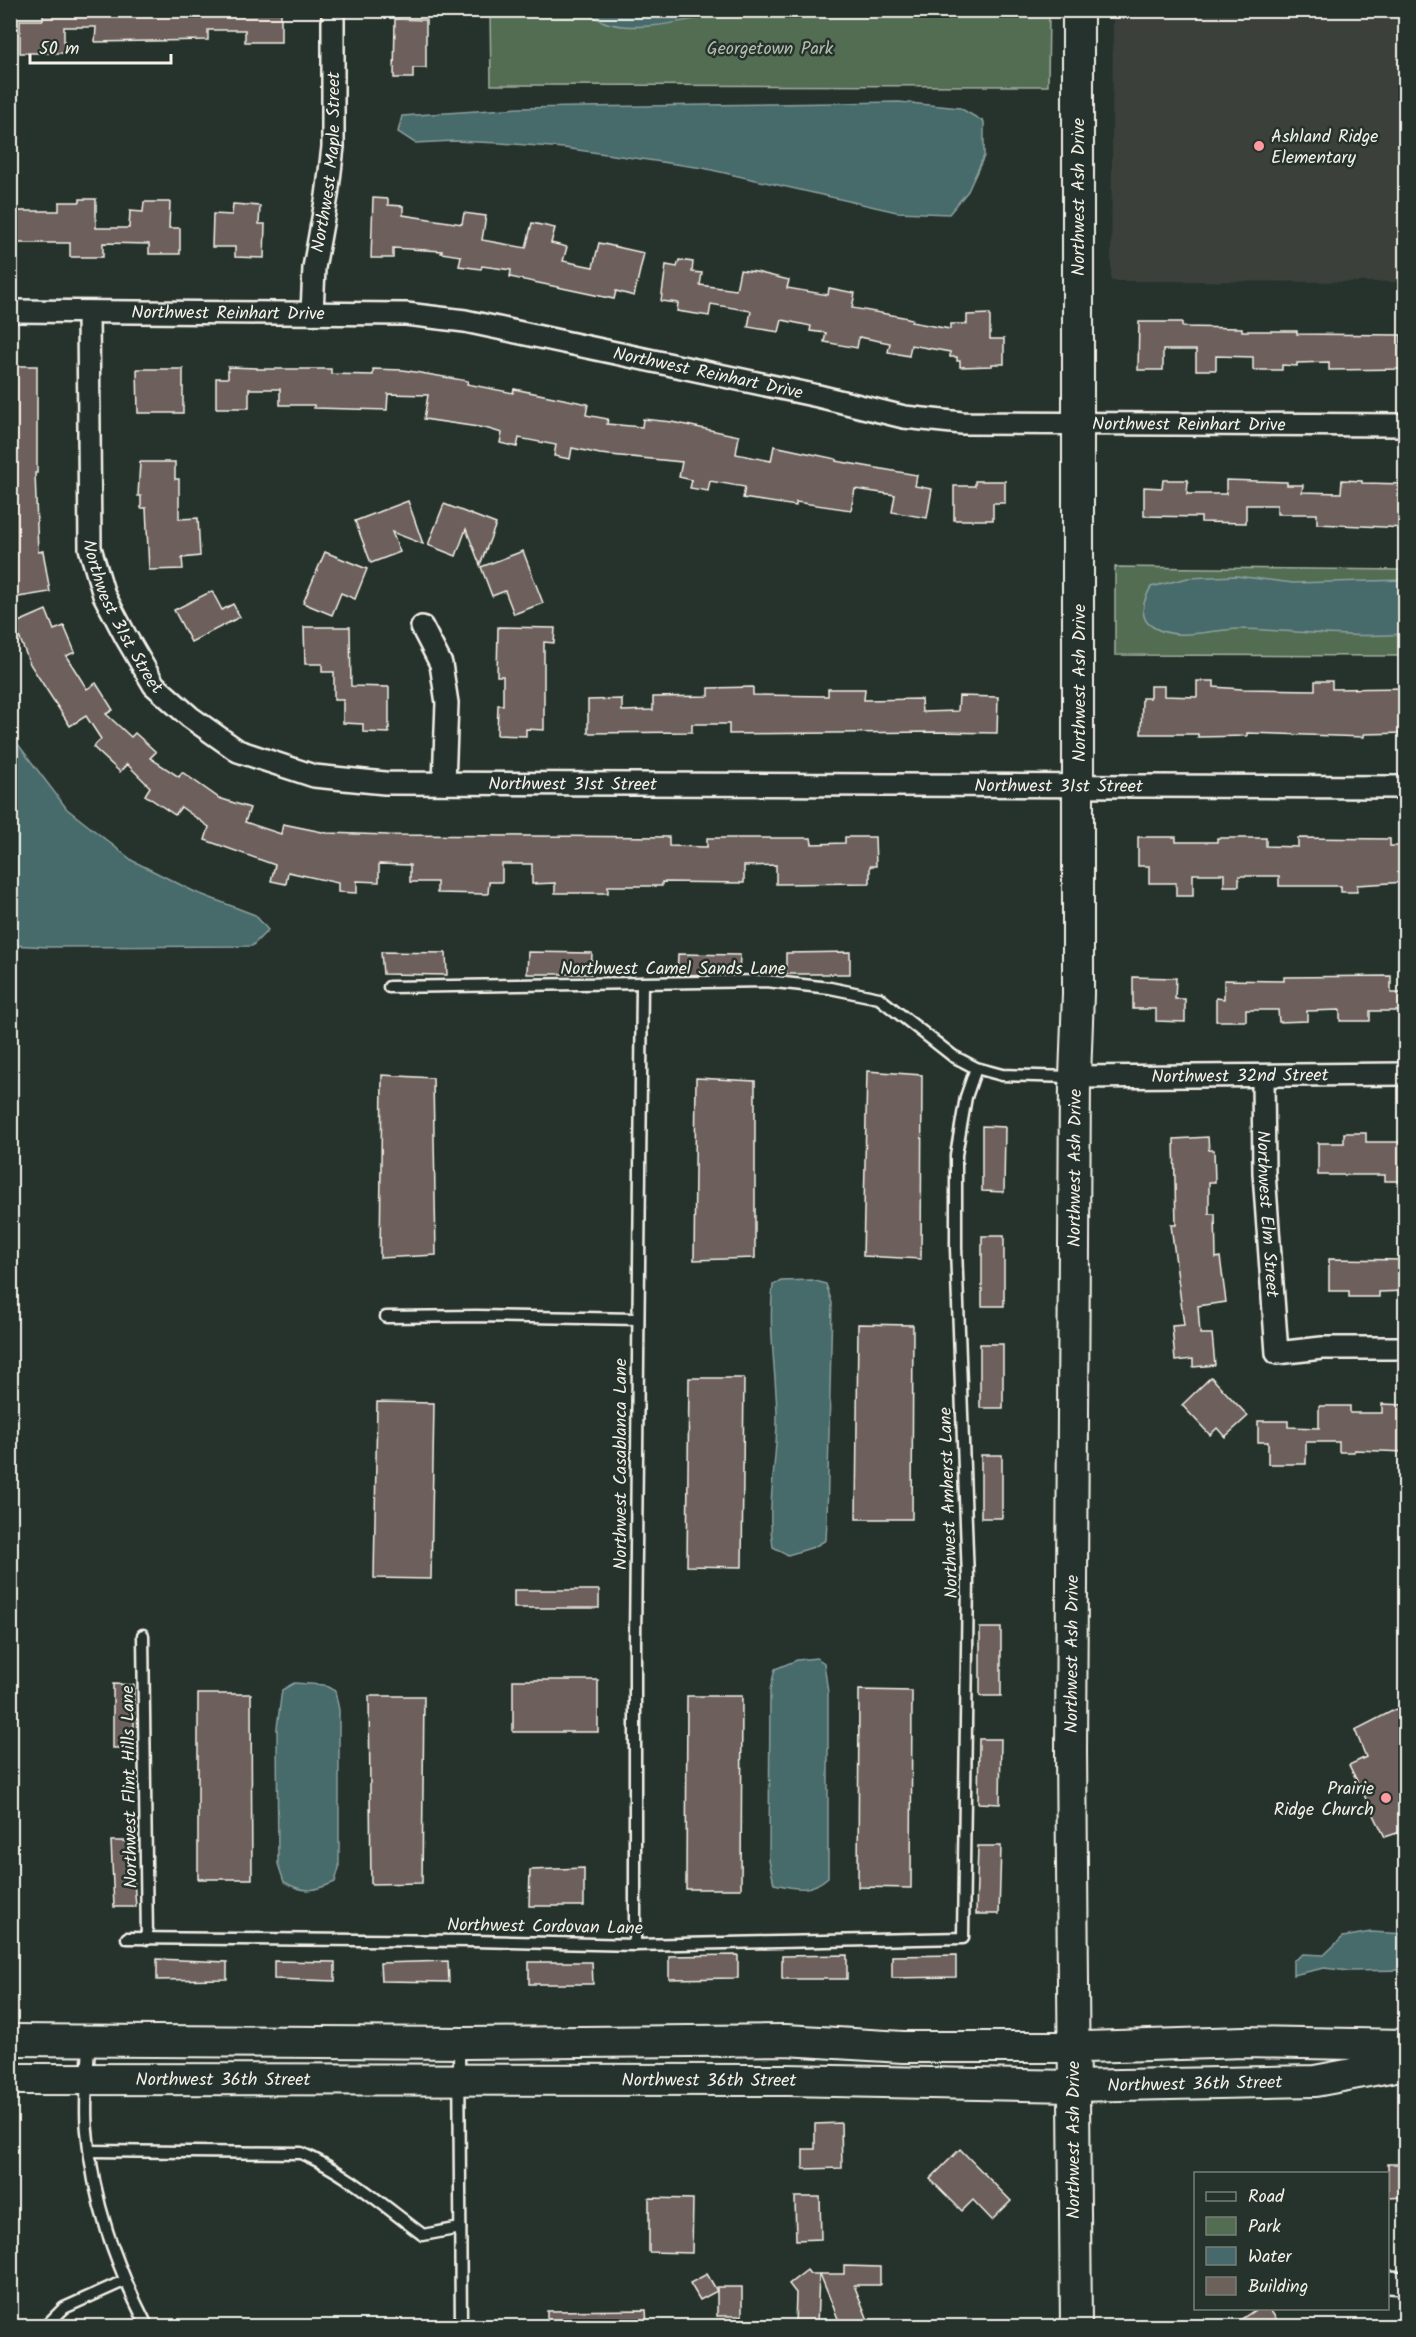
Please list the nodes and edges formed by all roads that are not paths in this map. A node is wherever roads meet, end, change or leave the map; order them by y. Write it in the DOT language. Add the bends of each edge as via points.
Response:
graph roads {
  1 [pos="333,10"];
  2 [pos="1078,10"];
  3 [pos="10,311"];
  4 [pos="88,312"];
  5 [pos="312,313"];
  6 [pos="1079,424"];
  7 [pos="1406,424"];
  8 [pos="422,627"];
  9 [pos="444,783"];
  10 [pos="1079,785"];
  11 [pos="1406,787"];
  12 [pos="642,984"];
  13 [pos="389,987"];
  14 [pos="976,1068"];
  15 [pos="1406,1074"];
  16 [pos="1263,1076"];
  17 [pos="1076,1077"];
  18 [pos="386,1317"];
  19 [pos="638,1319"];
  20 [pos="1406,1348"];
  21 [pos="143,1635"];
  22 [pos="127,1938"];
  23 [pos="963,1938"];
  24 [pos="147,1939"];
  25 [pos="635,1945"];
  26 [pos="10,2040"];
  27 [pos="89,2040"];
  28 [pos="459,2042"];
  29 [pos="1406,2045"];
  30 [pos="1073,2046"];
  31 [pos="1406,2064"];
  32 [pos="10,2079"];
  33 [pos="88,2079"];
  34 [pos="459,2079"];
  35 [pos="1073,2086"];
  36 [pos="90,2151"];
  37 [pos="460,2228"];
  38 [pos="124,2281"];
  39 [pos="1389,2282"];
  40 [pos="1406,2283"];
  41 [pos="46,2326"];
  42 [pos="147,2326"];
  43 [pos="461,2326"];
  44 [pos="1076,2326"];
  1 -- 5 [label="street, Northwest Maple Street" via="332,169 314,268"];
  2 -- 6 [label="main road, Northwest Ash Drive"];
  3 -- 4 [label="street, Northwest Reinhart Drive"];
  4 -- 5 [label="street, Northwest Reinhart Drive"];
  4 -- 9 [label="street, Northwest 31st Street" via="90,548 104,595 154,685 238,751 314,776 385,783"];
  5 -- 6 [label="street, Northwest Reinhart Drive" via="406,314 465,321 903,417 962,423"];
  6 -- 7 [label="street, Northwest Reinhart Drive"];
  6 -- 10 [label="main road, Northwest Ash Drive"];
  8 -- 9 [label="street" via="441,664 447,703"];
  9 -- 10 [label="street, Northwest 31st Street"];
  10 -- 11 [label="street, Northwest 31st Street"];
  10 -- 17 [label="main road, Northwest Ash Drive"];
  12 -- 13 [label="lane, Northwest Camel Sands Lane"];
  12 -- 14 [label="lane, Northwest Camel Sands Lane" via="766,981 879,998 953,1056"];
  12 -- 19 [label="lane, Northwest Casablanca Lane"];
  14 -- 17 [label="lane, Northwest Camel Sands Lane" via="1002,1075"];
  14 -- 23 [label="lane, Northwest Amherst Lane" via="966,1097 956,1155 968,1579"];
  15 -- 16 [label="street, Northwest 32nd Street"];
  16 -- 17 [label="street, Northwest 32nd Street"];
  16 -- 20 [label="street, Northwest Elm Street" via="1264,1173 1277,1353 1322,1348"];
  17 -- 30 [label="main road, Northwest Ash Drive"];
  18 -- 19 [label="lane"];
  19 -- 25 [label="lane, Northwest Casablanca Lane"];
  21 -- 24 [label="lane, Northwest Flint Hills Lane"];
  22 -- 24 [label="lane, Northwest Cordovan Lane"];
  23 -- 25 [label="lane, Northwest Cordovan Lane"];
  24 -- 25 [label="lane, Northwest Cordovan Lane"];
  26 -- 27 [label="main road, Northwest 36th Street"];
  27 -- 28 [label="main road, Northwest 36th Street"];
  27 -- 33 [label="lane"];
  28 -- 30 [label="main road, Northwest 36th Street" via="786,2040 903,2047"];
  28 -- 34 [label="lane"];
  29 -- 30 [label="main road, Northwest 36th Street" via="1244,2042"];
  30 -- 35 [label="main road, Northwest Ash Drive"];
  31 -- 35 [label="main road, Northwest 36th Street" via="1315,2081"];
  32 -- 33 [label="main road, Northwest 36th Street"];
  33 -- 34 [label="main road, Northwest 36th Street"];
  33 -- 36 [label="lane"];
  34 -- 35 [label="main road, Northwest 36th Street"];
  34 -- 37 [label="lane"];
  35 -- 44 [label="main road, Northwest Ash Drive"];
  36 -- 37 [label="lane" via="301,2153 358,2186 423,2235"];
  36 -- 38 [label="lane" via="108,2239"];
  37 -- 43 [label="lane"];
  38 -- 41 [label="lane" via="64,2308"];
  38 -- 42 [label="lane"];
  39 -- 40 [label="street"];
}
